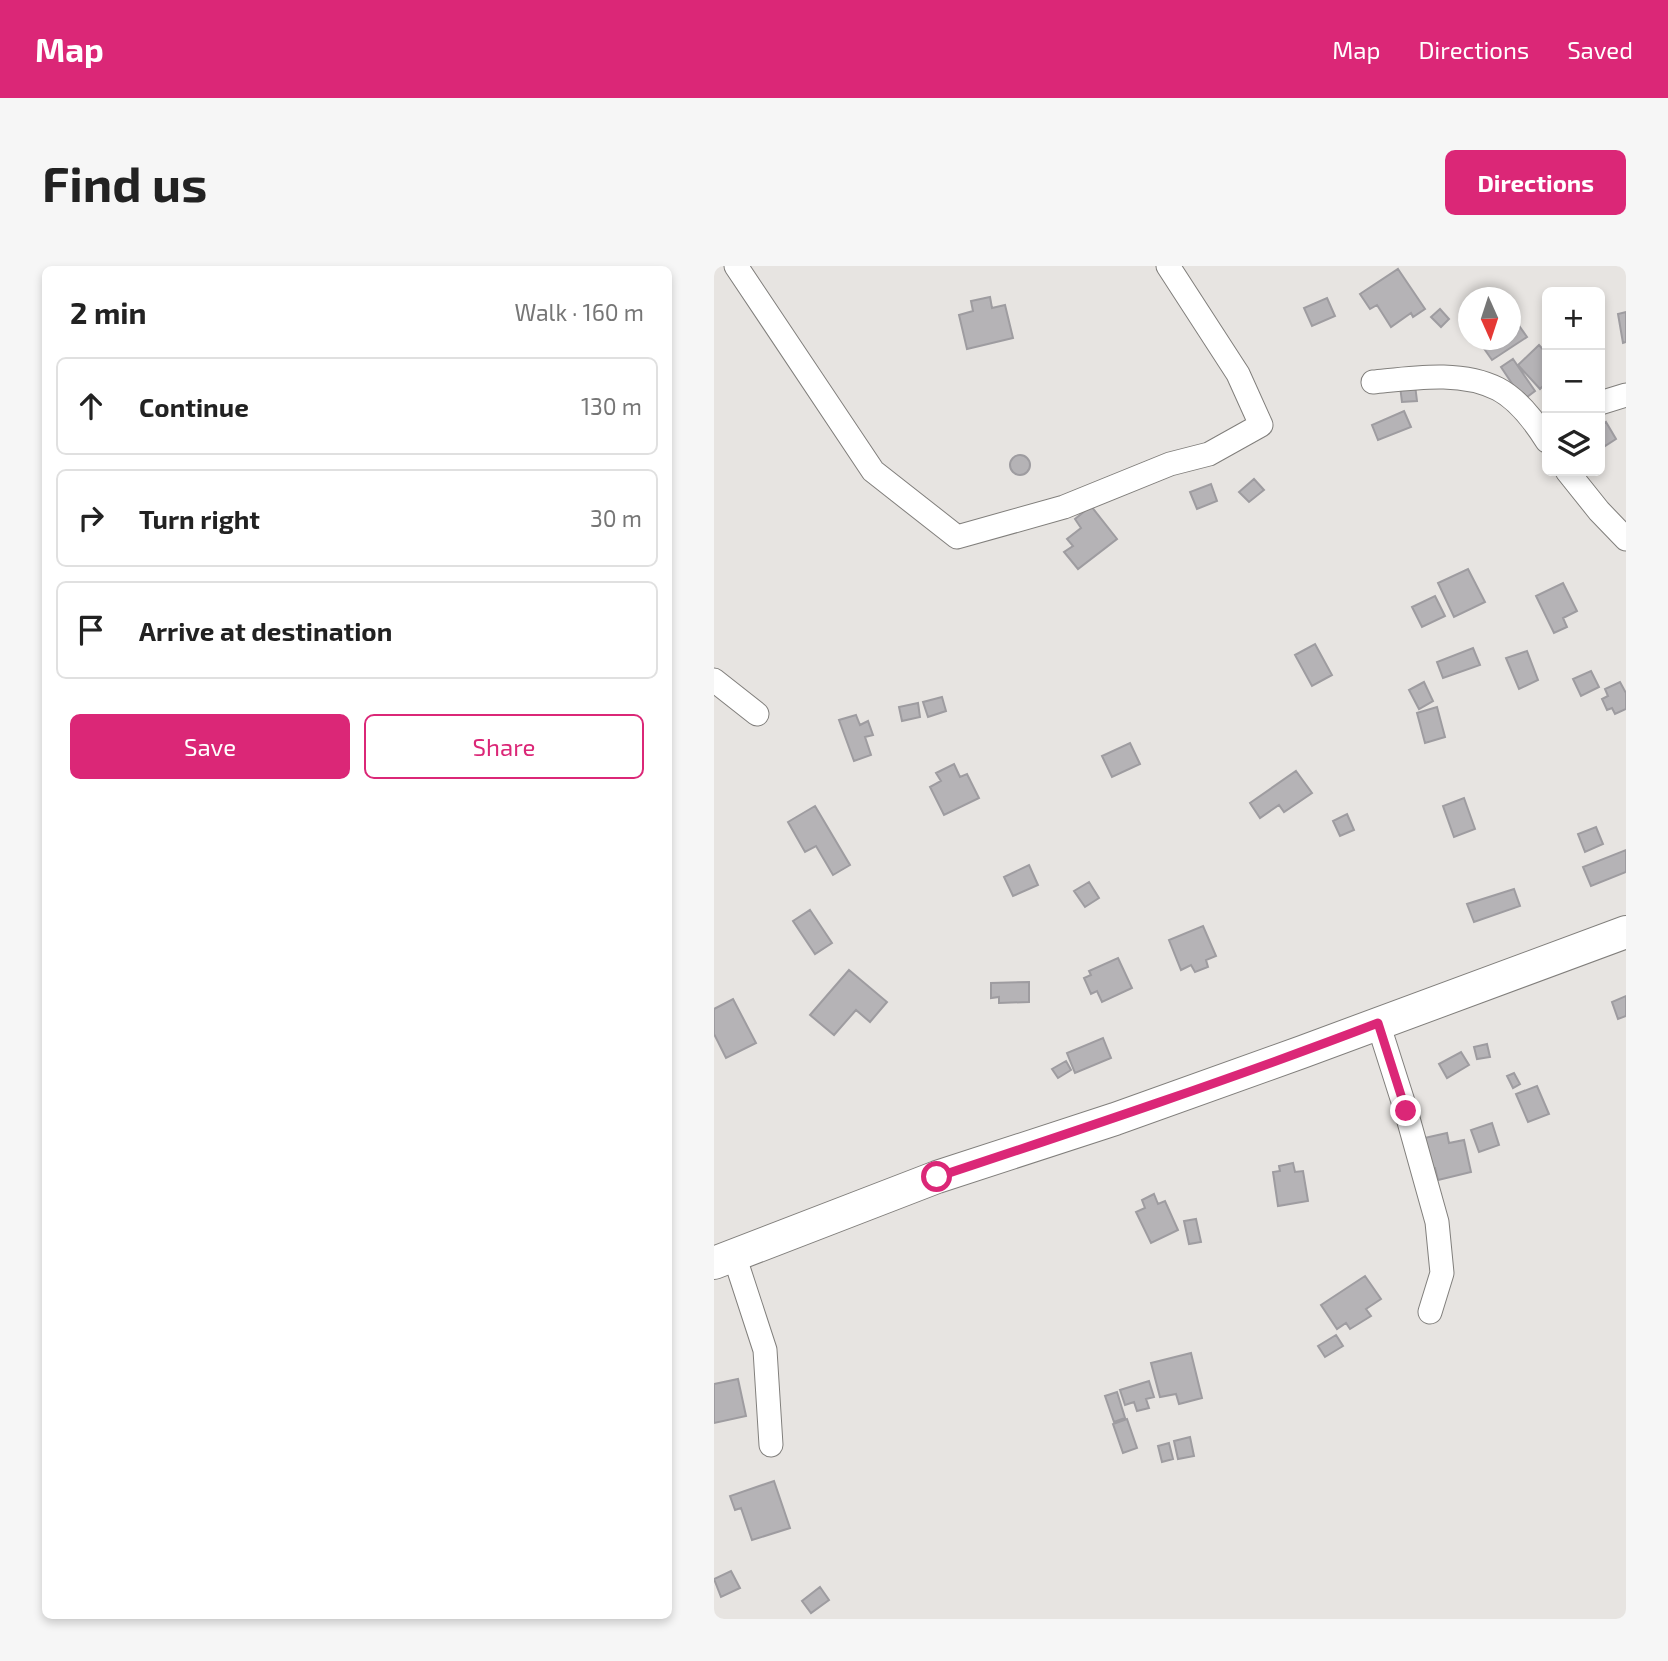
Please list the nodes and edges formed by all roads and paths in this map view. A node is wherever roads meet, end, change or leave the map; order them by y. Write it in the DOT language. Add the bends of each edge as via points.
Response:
graph roads {
  1 [pos="736,266"];
  2 [pos="1168,266"];
  3 [pos="1373,382"];
  4 [pos="1626,395"];
  5 [pos="1605,401"];
  6 [pos="1542,427"];
  7 [pos="1571,476"];
  8 [pos="1626,539"];
  9 [pos="714,680"];
  10 [pos="757,714"];
  11 [pos="1626,932"];
  12 [pos="1378,1023"];
  13 [pos="724,1259"];
  14 [pos="1430,1312"];
  15 [pos="772,1445"];
  1 -- 2 [label="street" via="873,471 957,537 1064,507 1170,464 1209,454 1261,425 1238,374"];
  3 -- 6 [label="street" via="1472,381 1501,390"];
  4 -- 5 [label="street"];
  7 -- 8 [label="street"];
  9 -- 10 [label="street"];
  11 -- 12 [label="street"];
  12 -- 13 [label="street" via="1115,1119 937,1177"];
  12 -- 14 [label="street" via="1437,1222 1442,1273"];
  13 -- 15 [label="street" via="765,1350"];
}
